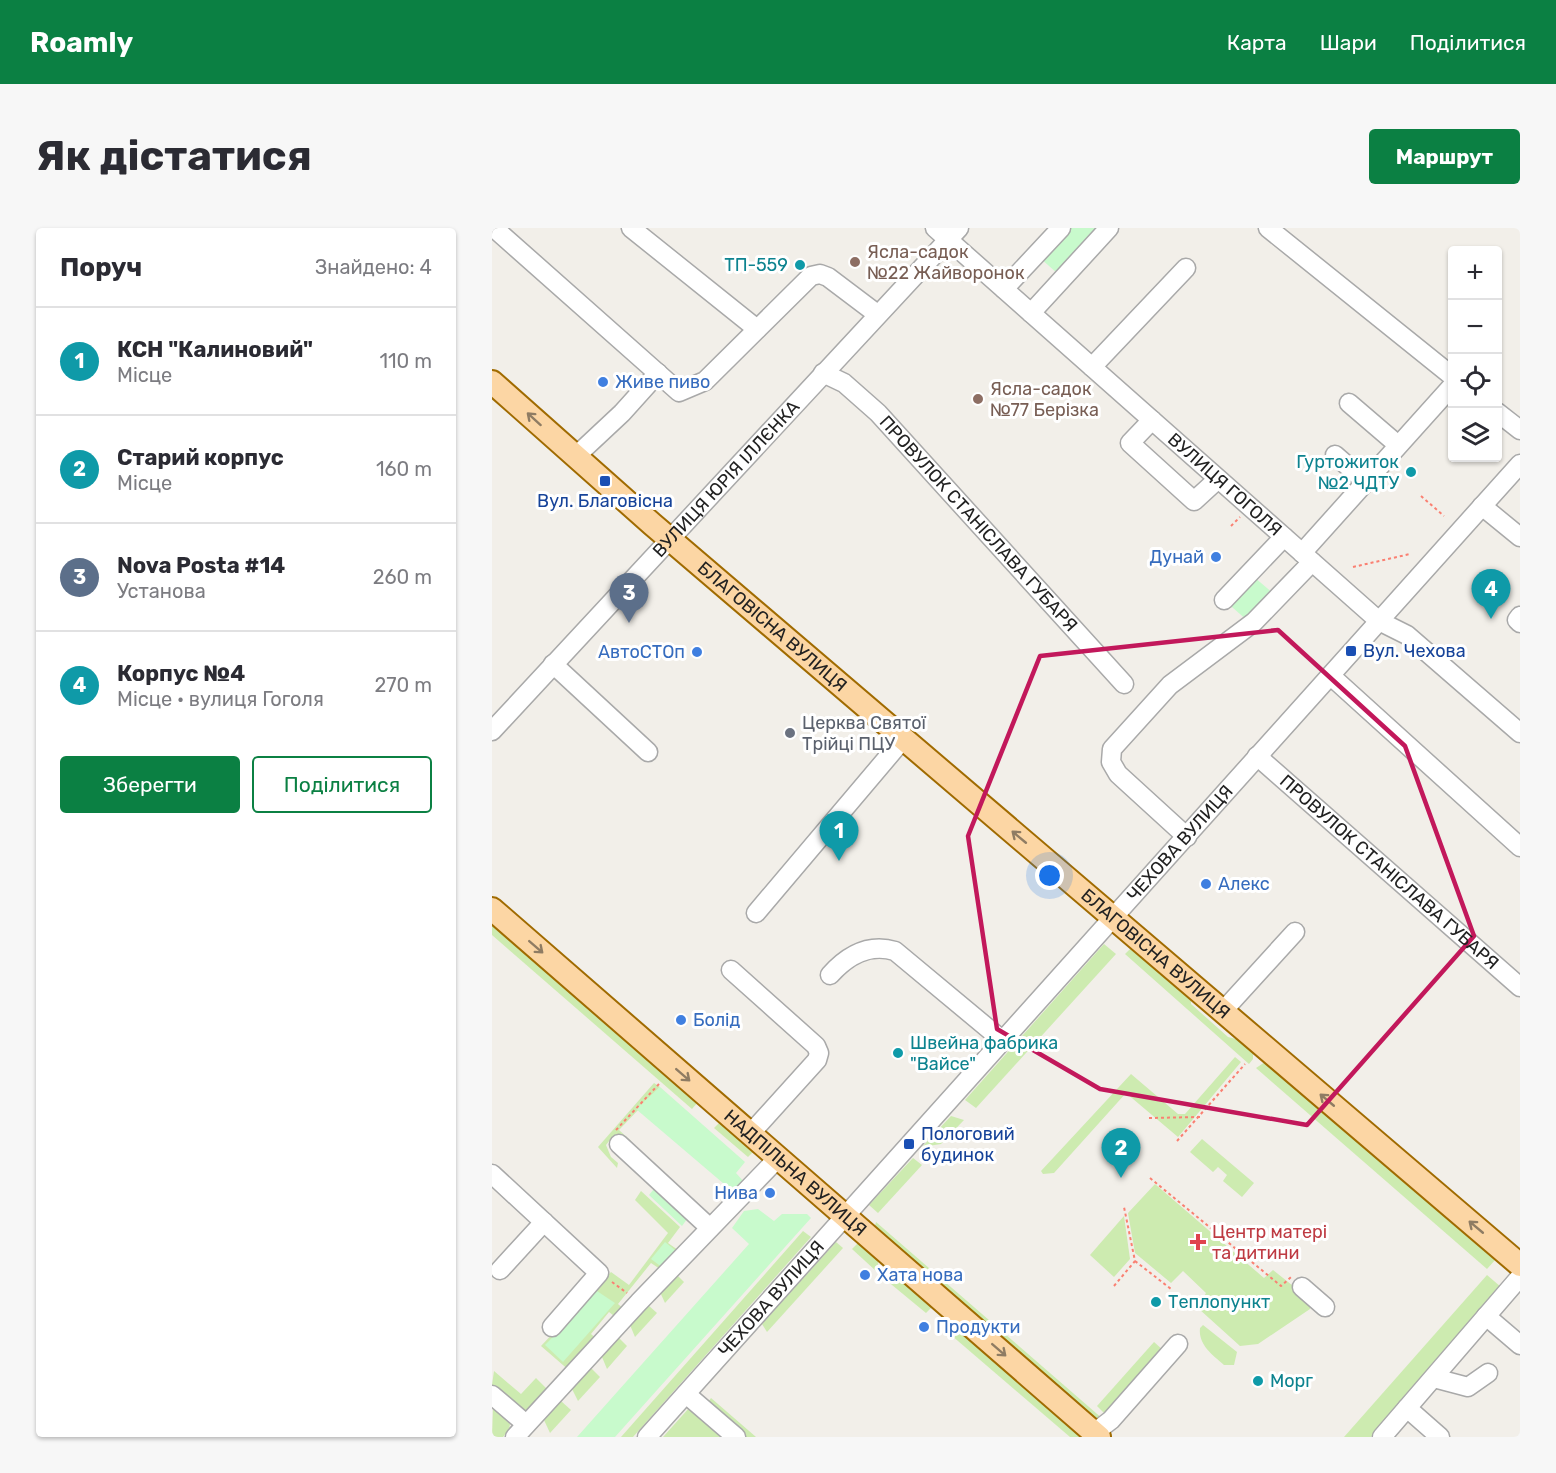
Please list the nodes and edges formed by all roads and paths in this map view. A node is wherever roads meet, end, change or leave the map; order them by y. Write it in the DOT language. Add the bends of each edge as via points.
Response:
graph roads {
  1 [pos="494,228"];
  2 [pos="631,228"];
  3 [pos="1061,228"];
  4 [pos="1109,228"];
  5 [pos="1268,228"];
  6 [pos="947,232"];
  7 [pos="1186,268"];
  8 [pos="1004,290"];
  9 [pos="1031,313"];
  10 [pos="877,314"];
  11 [pos="757,329"];
  12 [pos="1092,367"];
  13 [pos="658,373"];
  14 [pos="823,373"];
  15 [pos="1448,373"];
  16 [pos="492,382"];
  17 [pos="1448,390"];
  18 [pos="1349,403"];
  19 [pos="1502,416"];
  20 [pos="1152,420"];
  21 [pos="1520,430"];
  22 [pos="1398,446"];
  23 [pos="1335,455"];
  24 [pos="576,456"];
  25 [pos="1520,464"];
  26 [pos="1218,478"];
  27 [pos="1366,482"];
  28 [pos="1421,496"];
  29 [pos="1482,506"];
  30 [pos="1444,516"];
  31 [pos="1284,537"];
  32 [pos="1520,537"];
  33 [pos="669,538"];
  34 [pos="1410,554"];
  35 [pos="1307,558"];
  36 [pos="1353,567"];
  37 [pos="1224,600"];
  38 [pos="1520,616"];
  39 [pos="1379,621"];
  40 [pos="1520,623"];
  41 [pos="553,664"];
  42 [pos="1331,676"];
  43 [pos="1124,684"];
  44 [pos="492,731"];
  45 [pos="1520,733"];
  46 [pos="904,738"];
  47 [pos="648,752"];
  48 [pos="1257,756"];
  49 [pos="1187,837"];
  50 [pos="1520,847"];
  51 [pos="492,909"];
  52 [pos="756,913"];
  53 [pos="1113,916"];
  54 [pos="1295,932"];
  55 [pos="732,970"];
  56 [pos="830,975"];
  57 [pos="1520,987"];
  58 [pos="1223,1011"];
  59 [pos="1002,1040"];
  60 [pos="1245,1064"];
  61 [pos="659,1084"];
  62 [pos="1200,1117"];
  63 [pos="1149,1118"];
  64 [pos="751,1133"];
  65 [pos="1177,1141"];
  66 [pos="619,1144"];
  67 [pos="778,1158"];
  68 [pos="493,1176"];
  69 [pos="1150,1178"];
  70 [pos="1124,1207"];
  71 [pos="844,1215"];
  72 [pos="544,1221"];
  73 [pos="710,1228"];
  74 [pos="1135,1261"];
  75 [pos="1520,1265"];
  76 [pos="500,1270"];
  77 [pos="599,1273"];
  78 [pos="1520,1277"];
  79 [pos="1114,1286"];
  80 [pos="1302,1287"];
  81 [pos="1171,1289"];
  82 [pos="639,1302"];
  83 [pos="1325,1307"];
  84 [pos="1486,1316"];
  85 [pos="552,1327"];
  86 [pos="1179,1344"];
  87 [pos="1520,1345"];
  88 [pos="1488,1373"];
  89 [pos="1434,1378"];
  90 [pos="686,1394"];
  91 [pos="492,1395"];
  92 [pos="1407,1408"];
  93 [pos="520,1430"];
  94 [pos="1097,1435"];
  95 [pos="647,1437"];
  96 [pos="736,1437"];
  97 [pos="1382,1437"];
  98 [pos="1440,1437"];
  1 -- 13 [label="street"];
  2 -- 11 [label="street"];
  3 -- 8 [label="street"];
  4 -- 9 [label="street"];
  5 -- 15 [label="street"];
  6 -- 8 [label="street, ВУЛИЦЯ ГОГОЛЯ"];
  6 -- 10 [label="street, ВУЛИЦЯ ЮРІЯ ІЛЛЄНКА"];
  7 -- 12 [label="street"];
  8 -- 9 [label="street, ВУЛИЦЯ ГОГОЛЯ"];
  9 -- 12 [label="street, ВУЛИЦЯ ГОГОЛЯ"];
  10 -- 11 [label="street" via="828,277 815,274"];
  10 -- 14 [label="street, ВУЛИЦЯ ЮРІЯ ІЛЛЄНКА"];
  11 -- 13 [label="street" via="700,385 679,392"];
  12 -- 20 [label="street, ВУЛИЦЯ ГОГОЛЯ"];
  13 -- 24 [label="street"];
  14 -- 33 [label="street, ВУЛИЦЯ ЮРІЯ ІЛЛЄНКА"];
  14 -- 43 [label="street, ПРОВУЛОК СТАНІСЛАВА ГУБАРЯ" via="844,383 878,413"];
  24 -- 16 [label="main road, БЛАГОВІСНА ВУЛИЦЯ, one-way"];
  17 -- 22 [label="street"];
  18 -- 22 [label="street"];
  19 -- 21 [label="street"];
  20 -- 26 [label="street, ВУЛИЦЯ ГОГОЛЯ"];
  20 -- 26 [label="street" via="1130,443 1194,501"];
  22 -- 27 [label="street"];
  23 -- 27 [label="street"];
  24 -- 33 [label="main road, БЛАГОВІСНА ВУЛИЦЯ"];
  25 -- 29 [label="street, ЧЕХОВА ВУЛИЦЯ"];
  26 -- 31 [label="street, ВУЛИЦЯ ГОГОЛЯ"];
  27 -- 35 [label="street"];
  28 -- 30 [label="path"];
  29 -- 32 [label="street"];
  29 -- 39 [label="street, ЧЕХОВА ВУЛИЦЯ"];
  31 -- 35 [label="street, ВУЛИЦЯ ГОГОЛЯ"];
  31 -- 37 [label="street"];
  33 -- 41 [label="street, ВУЛИЦЯ ЮРІЯ ІЛЛЄНКА"];
  33 -- 46 [label="main road, БЛАГОВІСНА ВУЛИЦЯ"];
  34 -- 36 [label="path"];
  35 -- 39 [label="street, ВУЛИЦЯ ГОГОЛЯ"];
  35 -- 49 [label="street" via="1254,622 1170,685 1113,749 1111,762 1118,774"];
  38 -- 40 [label="street"];
  39 -- 42 [label="street, ЧЕХОВА ВУЛИЦЯ"];
  39 -- 45 [label="street, ВУЛИЦЯ ГОГОЛЯ" via="1407,635"];
  41 -- 44 [label="street, ВУЛИЦЯ ЮРІЯ ІЛЛЄНКА"];
  41 -- 47 [label="street"];
  42 -- 48 [label="street, ЧЕХОВА ВУЛИЦЯ"];
  42 -- 50 [label="street"];
  46 -- 52 [label="street"];
  53 -- 46 [label="main road, БЛАГОВІСНА ВУЛИЦЯ, one-way"];
  48 -- 49 [label="street, ЧЕХОВА ВУЛИЦЯ"];
  48 -- 57 [label="street, ПРОВУЛОК СТАНІСЛАВА ГУБАРЯ"];
  49 -- 53 [label="street, ЧЕХОВА ВУЛИЦЯ"];
  51 -- 64 [label="main road, НАДПІЛЬНА ВУЛИЦЯ, one-way"];
  53 -- 58 [label="main road, БЛАГОВІСНА ВУЛИЦЯ"];
  53 -- 59 [label="street, ЧЕХОВА ВУЛИЦЯ"];
  54 -- 58 [label="street"];
  55 -- 64 [label="street" via="819,1053 817,1060"];
  56 -- 59 [label="street" via="853,954 895,951"];
  75 -- 58 [label="main road, БЛАГОВІСНА ВУЛИЦЯ, one-way"];
  59 -- 71 [label="street, ЧЕХОВА ВУЛИЦЯ"];
  60 -- 62 [label="path"];
  61 -- 66 [label="path" via="613,1133"];
  62 -- 63 [label="path"];
  62 -- 65 [label="path"];
  64 -- 67 [label="main road, НАДПІЛЬНА ВУЛИЦЯ"];
  66 -- 73 [label="street"];
  67 -- 71 [label="main road, НАДПІЛЬНА ВУЛИЦЯ"];
  67 -- 73 [label="street"];
  68 -- 72 [label="street"];
  69 -- 80 [label="path" via="1281,1286 1289,1276"];
  70 -- 74 [label="path"];
  71 -- 90 [label="street, ЧЕХОВА ВУЛИЦЯ"];
  71 -- 94 [label="main road, НАДПІЛЬНА ВУЛИЦЯ, one-way"];
  72 -- 76 [label="street"];
  72 -- 77 [label="street"];
  73 -- 82 [label="street"];
  74 -- 79 [label="path"];
  74 -- 81 [label="path"];
  77 -- 82 [label="path"];
  77 -- 85 [label="street"];
  78 -- 84 [label="street"];
  80 -- 83 [label="street"];
  82 -- 93 [label="street"];
  84 -- 87 [label="street"];
  84 -- 89 [label="street"];
  86 -- 94 [label="street"];
  88 -- 89 [label="street" via="1468,1387"];
  89 -- 92 [label="street"];
  90 -- 95 [label="street, ЧЕХОВА ВУЛИЦЯ"];
  90 -- 96 [label="street"];
  91 -- 93 [label="street"];
  92 -- 97 [label="street"];
  92 -- 98 [label="street"];
}
